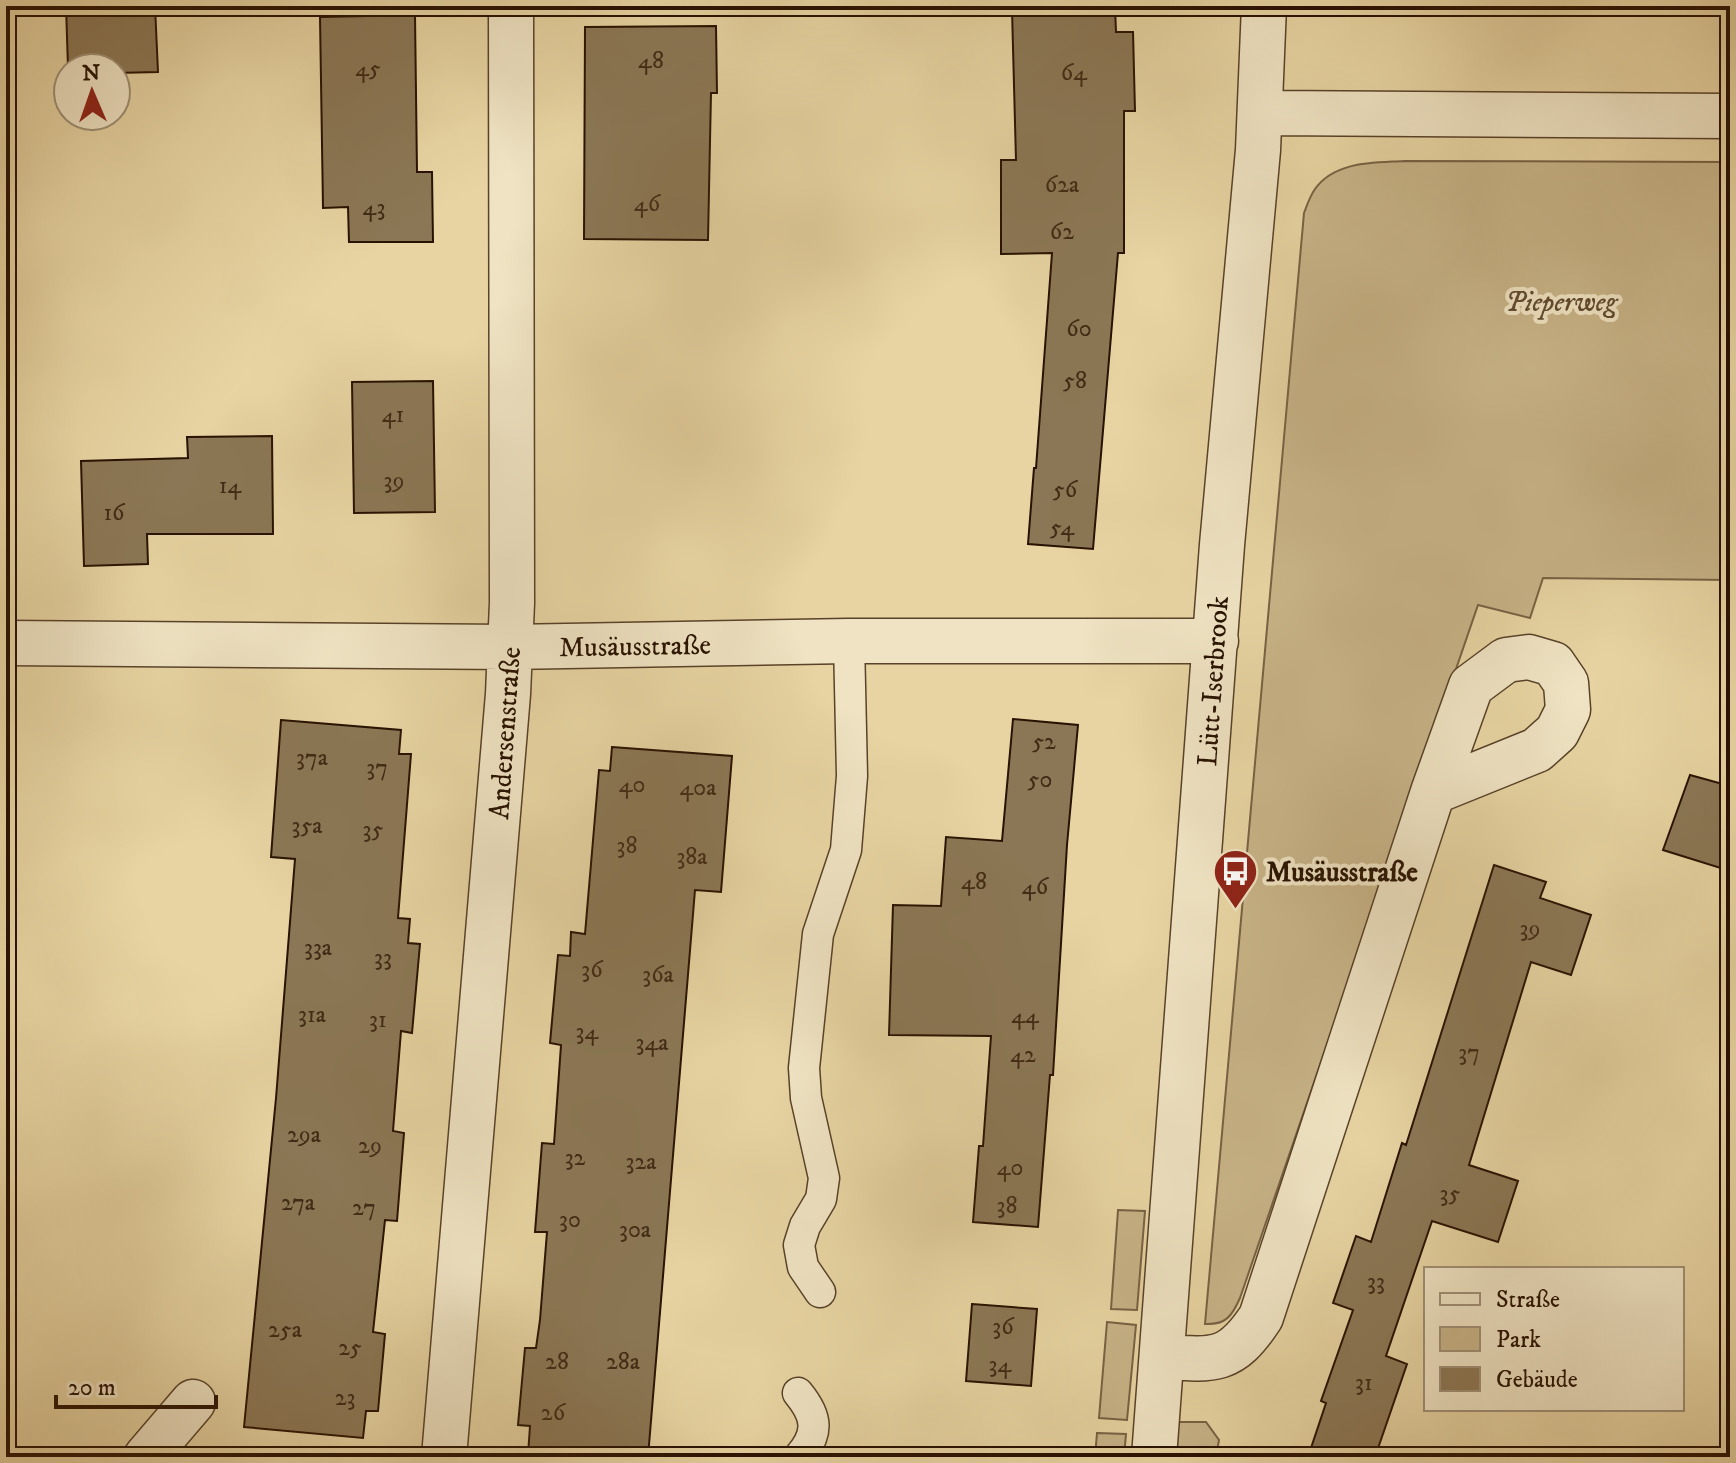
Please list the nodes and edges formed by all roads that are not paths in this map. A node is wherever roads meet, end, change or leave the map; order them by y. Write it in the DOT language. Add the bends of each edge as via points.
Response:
graph roads {
  1 [pos="511,6"];
  2 [pos="1264,6"];
  3 [pos="1260,113"];
  4 [pos="1730,116"];
  5 [pos="849,641"];
  6 [pos="1216,641"];
  7 [pos="6,643"];
  8 [pos="510,647"];
  9 [pos="1433,792"];
  10 [pos="820,1292"];
  11 [pos="1162,1356"];
  12 [pos="798,1393"];
  13 [pos="193,1402"];
  14 [pos="146,1457"];
  15 [pos="444,1457"];
  16 [pos="799,1457"];
  17 [pos="1154,1457"];
  1 -- 8 [label="street, Andersenstraße"];
  2 -- 3 [label="street, Lütt-Iserbrook"];
  3 -- 4 [label="street"];
  3 -- 6 [label="street, Lütt-Iserbrook"];
  5 -- 6 [label="street, Musäusstraße"];
  5 -- 8 [label="street, Musäusstraße"];
  5 -- 10 [label="lane" via="852,776 846,850 818,934 804,1068 824,1178 821,1199 799,1245 803,1267"];
  6 -- 11 [label="street, Lütt-Iserbrook"];
  7 -- 8 [label="street, Musäusstraße"];
  8 -- 15 [label="street, Andersenstraße"];
  9 -- 11 [label="street" via="1261,1317 1245,1341 1225,1356"];
  11 -- 17 [label="street, Lütt-Iserbrook"];
  12 -- 16 [label="lane" via="811,1409 813,1434"];
  13 -- 14 [label="street"];
}
